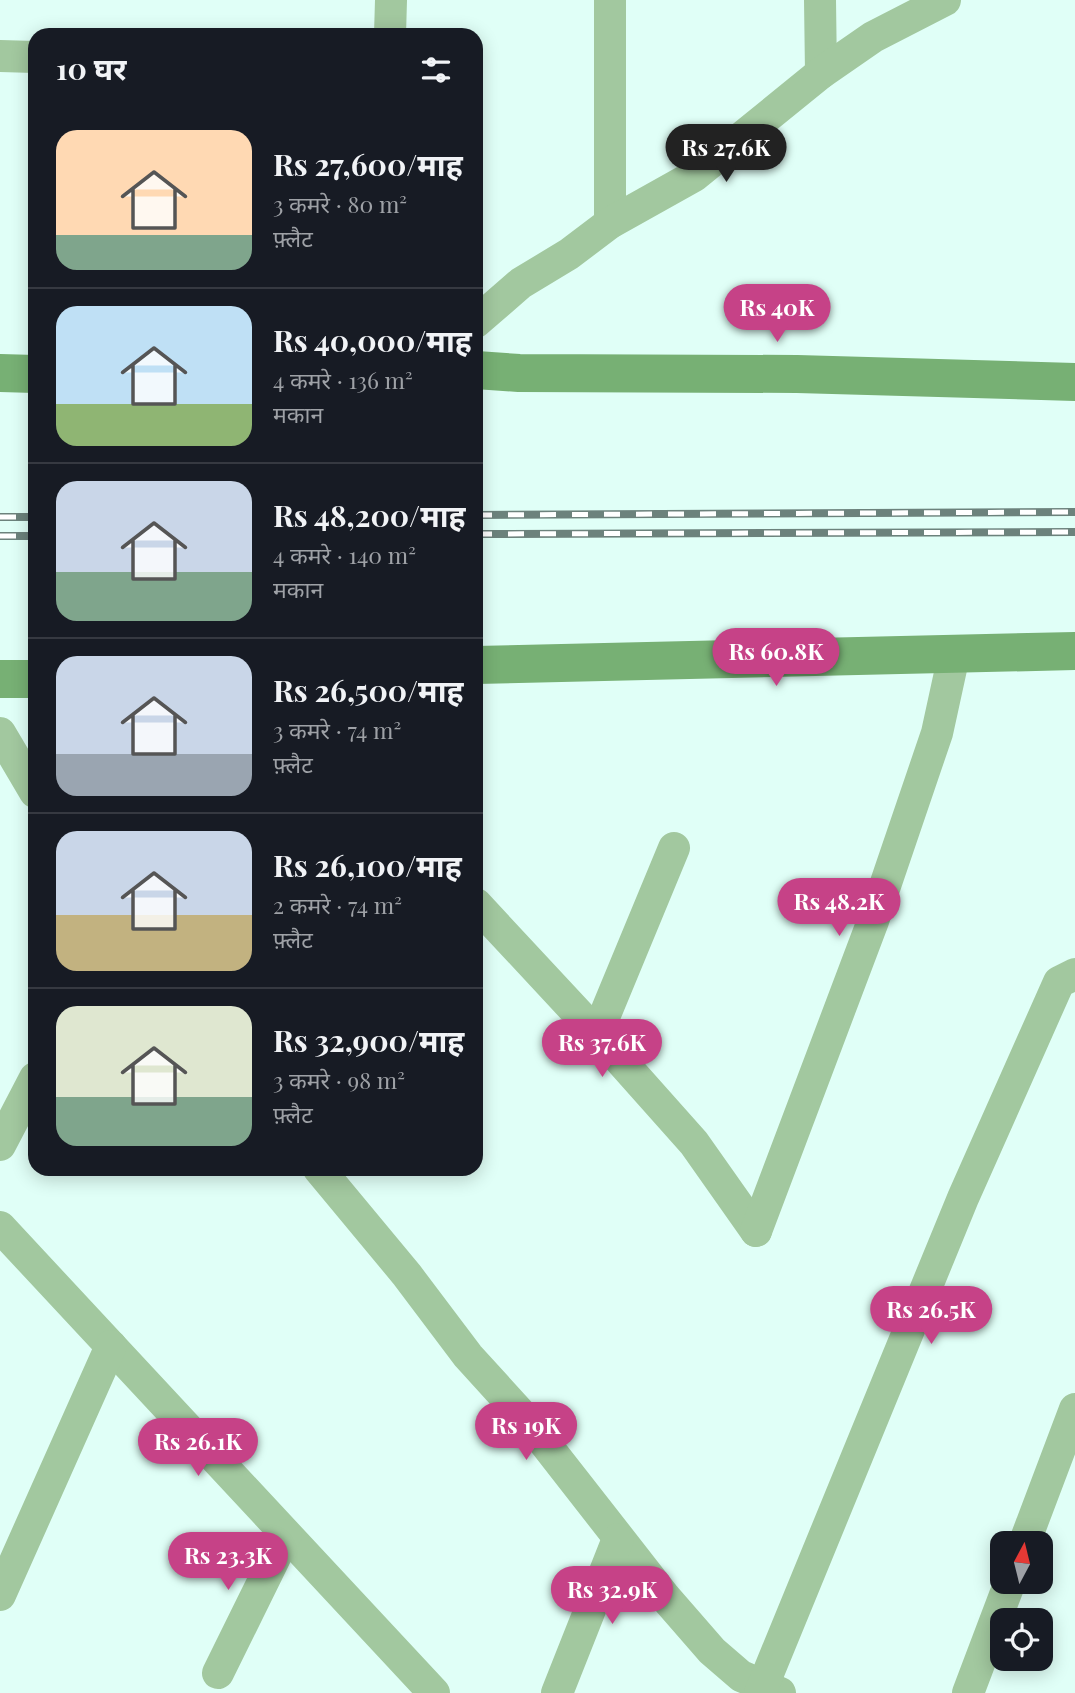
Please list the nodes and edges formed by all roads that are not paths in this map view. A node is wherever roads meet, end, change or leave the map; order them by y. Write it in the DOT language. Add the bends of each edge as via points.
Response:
graph roads {
  1 [pos="391,0"];
  2 [pos="610,0"];
  3 [pos="820,0"];
  4 [pos="945,0"];
  5 [pos="390,28"];
  6 [pos="0,56"];
  7 [pos="28,57"];
  8 [pos="821,73"];
  9 [pos="610,223"];
  10 [pos="483,316"];
  11 [pos="483,370"];
  12 [pos="0,373"];
  13 [pos="28,374"];
  14 [pos="1075,382"];
  15 [pos="1075,651"];
  16 [pos="954,655"];
  17 [pos="483,665"];
  18 [pos="0,679"];
  19 [pos="28,679"];
  20 [pos="0,733"];
  21 [pos="28,780"];
  22 [pos="674,848"];
  23 [pos="483,912"];
  24 [pos="1075,974"];
  25 [pos="597,1034"];
  26 [pos="28,1091"];
  27 [pos="0,1145"];
  28 [pos="325,1176"];
  29 [pos="0,1227"];
  30 [pos="111,1346"];
  31 [pos="1075,1409"];
  32 [pos="1029,1531"];
  33 [pos="286,1535"];
  34 [pos="618,1539"];
  35 [pos="1005,1594"];
  36 [pos="0,1595"];
  37 [pos="218,1673"];
  38 [pos="767,1690"];
  39 [pos="434,1693"];
  40 [pos="557,1693"];
  41 [pos="968,1693"];
  1 -- 5 [label="street"];
  2 -- 9 [label="street"];
  3 -- 8 [label="street"];
  4 -- 8 [label="street" via="873,37"];
  6 -- 7 [label="street"];
  8 -- 9 [label="street" via="694,176"];
  9 -- 10 [label="street" via="521,282"];
  11 -- 14 [label="street"];
  12 -- 13 [label="street"];
  15 -- 16 [label="street"];
  16 -- 17 [label="street"];
  16 -- 25 [label="street" via="937,733 873,921 756,1231 694,1143"];
  18 -- 19 [label="street"];
  20 -- 21 [label="street"];
  22 -- 25 [label="street"];
  23 -- 25 [label="street"];
  24 -- 38 [label="street" via="1059,982 969,1186"];
  26 -- 27 [label="street"];
  28 -- 34 [label="street" via="468,1356 529,1423"];
  29 -- 30 [label="street"];
  30 -- 33 [label="street"];
  30 -- 36 [label="street"];
  31 -- 32 [label="street"];
  33 -- 37 [label="street"];
  33 -- 39 [label="street"];
  34 -- 38 [label="street" via="712,1651 741,1676"];
  34 -- 40 [label="street"];
  35 -- 41 [label="street"];
}
